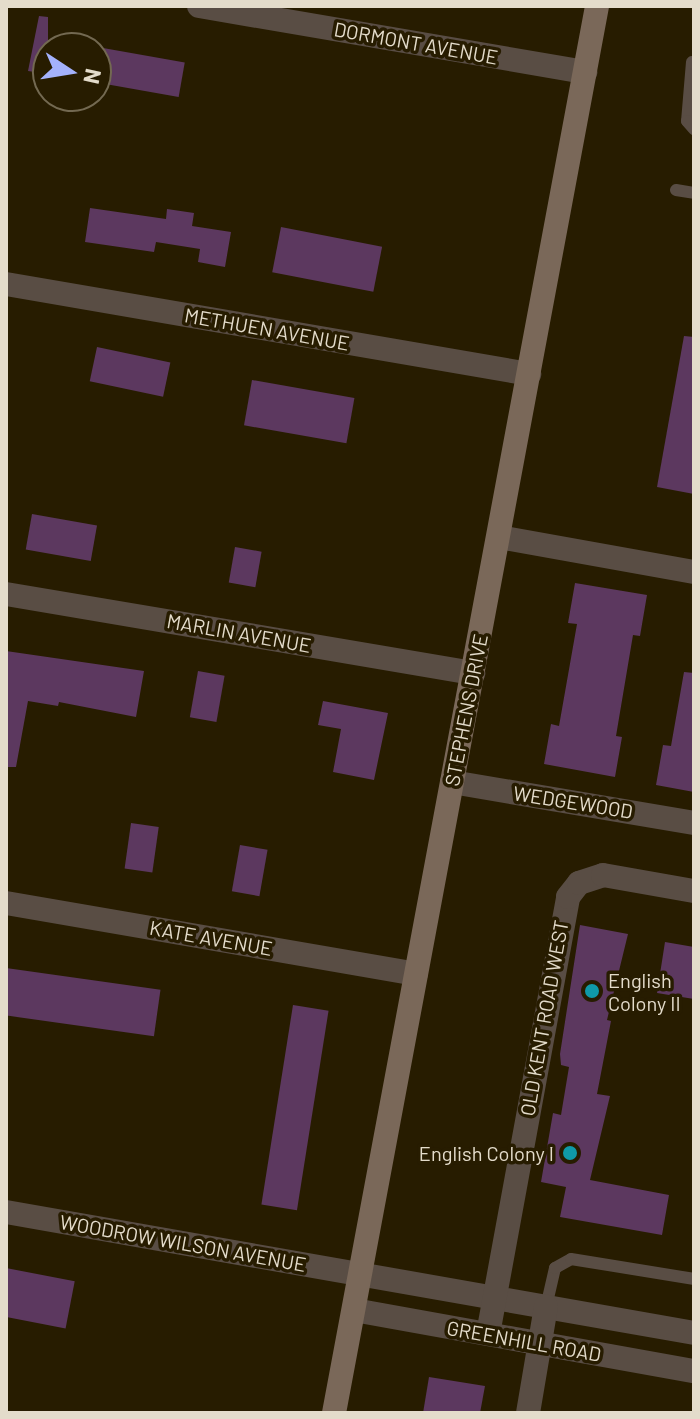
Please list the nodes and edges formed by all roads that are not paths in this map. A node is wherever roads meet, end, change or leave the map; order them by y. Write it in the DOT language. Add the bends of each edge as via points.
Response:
graph roads {
  1 [pos="199,6"];
  2 [pos="597,6"];
  3 [pos="692,62"];
  4 [pos="585,72"];
  5 [pos="694,129"];
  6 [pos="676,190"];
  7 [pos="694,193"];
  8 [pos="6,284"];
  9 [pos="529,374"];
  10 [pos="499,537"];
  11 [pos="694,572"];
  12 [pos="6,594"];
  13 [pos="473,673"];
  14 [pos="452,782"];
  15 [pos="694,823"];
  16 [pos="694,891"];
  17 [pos="6,903"];
  18 [pos="416,974"];
  19 [pos="6,1212"];
  20 [pos="360,1273"];
  21 [pos="694,1279"];
  22 [pos="494,1299"];
  23 [pos="546,1307"];
  24 [pos="354,1310"];
  25 [pos="694,1333"];
  26 [pos="488,1334"];
  27 [pos="540,1344"];
  28 [pos="694,1371"];
  29 [pos="334,1413"];
  30 [pos="528,1413"];
  1 -- 4 [label="street, DORMONT AVENUE"];
  2 -- 4 [label="street, STEPHENS DRIVE"];
  3 -- 5 [label="lane" via="687,121"];
  4 -- 9 [label="street, STEPHENS DRIVE"];
  6 -- 7 [label="lane"];
  8 -- 9 [label="street, METHUEN AVENUE"];
  9 -- 10 [label="street, STEPHENS DRIVE"];
  10 -- 11 [label="street"];
  10 -- 13 [label="street, STEPHENS DRIVE"];
  12 -- 13 [label="street, MARLIN AVENUE"];
  13 -- 14 [label="street, STEPHENS DRIVE"];
  14 -- 15 [label="street, WEDGEWOOD"];
  14 -- 18 [label="street, STEPHENS DRIVE"];
  16 -- 22 [label="street, OLD KENT ROAD WEST" via="603,875 579,883 568,897"];
  17 -- 18 [label="street, KATE AVENUE"];
  18 -- 20 [label="street, STEPHENS DRIVE"];
  19 -- 20 [label="street, WOODROW WILSON AVENUE"];
  20 -- 22 [label="street, GREENHILL ROAD"];
  20 -- 24 [label="street, STEPHENS DRIVE"];
  21 -- 23 [label="lane" via="571,1259 555,1268"];
  22 -- 23 [label="street, GREENHILL ROAD"];
  22 -- 26 [label="street, OLD KENT ROAD WEST"];
  23 -- 25 [label="street, GREENHILL ROAD"];
  23 -- 27 [label="street"];
  24 -- 26 [label="street, GREENHILL ROAD"];
  24 -- 29 [label="street, STEPHENS DRIVE"];
  26 -- 27 [label="street, GREENHILL ROAD"];
  27 -- 28 [label="street, GREENHILL ROAD"];
  27 -- 30 [label="street"];
}
